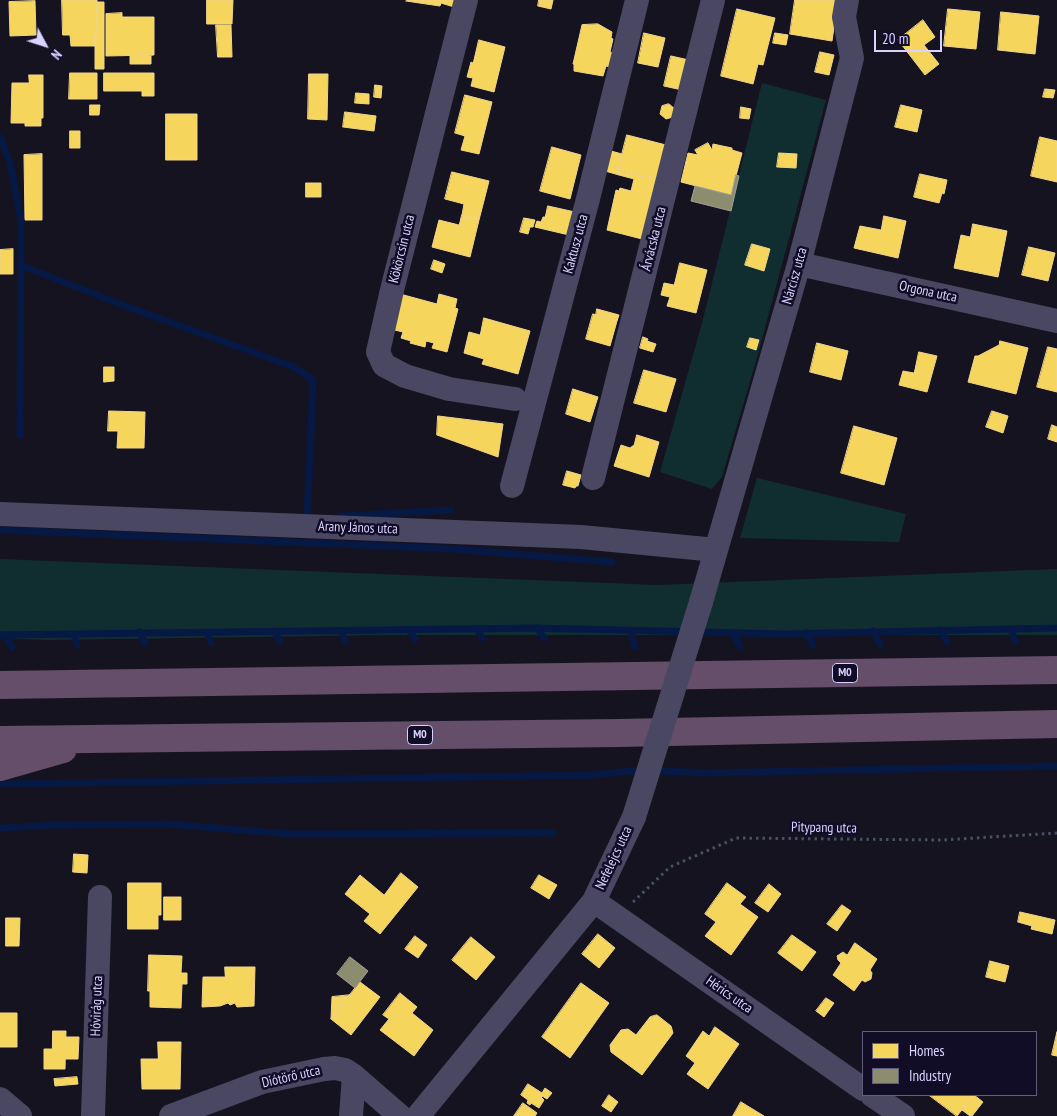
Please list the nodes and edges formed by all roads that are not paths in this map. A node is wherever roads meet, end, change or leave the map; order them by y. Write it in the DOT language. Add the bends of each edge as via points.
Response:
graph roads {
  1 [pos="466,0"];
  2 [pos="637,0"];
  3 [pos="713,0"];
  4 [pos="847,0"];
  5 [pos="799,264"];
  6 [pos="1057,321"];
  7 [pos="515,399"];
  8 [pos="593,478"];
  9 [pos="512,486"];
  10 [pos="0,514"];
  11 [pos="716,550"];
  12 [pos="1057,670"];
  13 [pos="0,681"];
  14 [pos="0,685"];
  15 [pos="35,685"];
  16 [pos="1057,724"];
  17 [pos="101,738"];
  18 [pos="0,740"];
  19 [pos="0,767"];
  20 [pos="100,897"];
  21 [pos="594,902"];
  22 [pos="354,1076"];
  23 [pos="862,1088"];
  24 [pos="873,1096"];
  25 [pos="0,1098"];
  26 [pos="20,1116"];
  27 [pos="93,1116"];
  28 [pos="171,1116"];
  29 [pos="351,1116"];
  30 [pos="400,1116"];
  31 [pos="418,1116"];
  32 [pos="903,1116"];
  1 -- 7 [label="street, Kökörcsin utca" via="378,352 384,365 405,376 449,389"];
  2 -- 9 [label="street, Kaktusz utca" via="586,209"];
  3 -- 8 [label="street, Árvácska utca"];
  4 -- 5 [label="street, Nárcisz utca" via="844,17 852,58"];
  5 -- 6 [label="street, Orgona utca"];
  5 -- 11 [label="street, Nárcisz utca"];
  10 -- 11 [label="street, Arany János utca" via="581,537"];
  11 -- 21 [label="street, Nefelejcs utca, bridge" via="634,817"];
  12 -- 15 [label="highway, M0"];
  13 -- 15 [label="highway"];
  14 -- 15 [label="highway, M0"];
  16 -- 17 [label="highway, M0" via="619,733"];
  17 -- 18 [label="highway, M0"];
  17 -- 19 [label="highway"];
  20 -- 27 [label="street, Hóvirág utca"];
  21 -- 23 [label="street, Hérics utca"];
  21 -- 31 [label="street, Nefelejcs utca"];
  22 -- 28 [label="street, Diótörő utca" via="335,1068 262,1082"];
  22 -- 29 [label="street"];
  22 -- 30 [label="street, Diótörő utca"];
  24 -- 32 [label="street"];
  25 -- 26 [label="street"];
}
